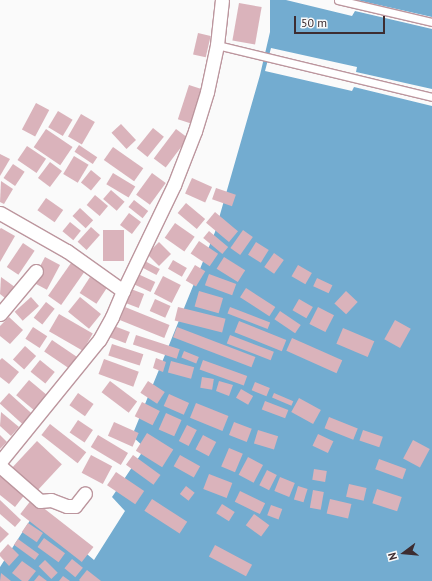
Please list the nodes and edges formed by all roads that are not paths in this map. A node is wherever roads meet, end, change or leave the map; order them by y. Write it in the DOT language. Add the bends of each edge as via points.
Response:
graph roads {
  1 [pos="222,0"];
  2 [pos="338,0"];
  3 [pos="432,22"];
  4 [pos="217,45"];
  5 [pos="432,97"];
  6 [pos="0,213"];
  7 [pos="36,271"];
  8 [pos="123,291"];
  9 [pos="0,314"];
  10 [pos="0,462"];
  11 [pos="0,466"];
  12 [pos="85,493"];
  1 -- 4 [label="street"];
  2 -- 3 [label="lane"];
  4 -- 5 [label="lane"];
  4 -- 8 [label="street" via="207,92 190,144 174,185"];
  6 -- 8 [label="street" via="67,251"];
  7 -- 9 [label="street"];
  8 -- 10 [label="street" via="99,340"];
  11 -- 12 [label="street" via="40,501 51,500 75,506"];
}
